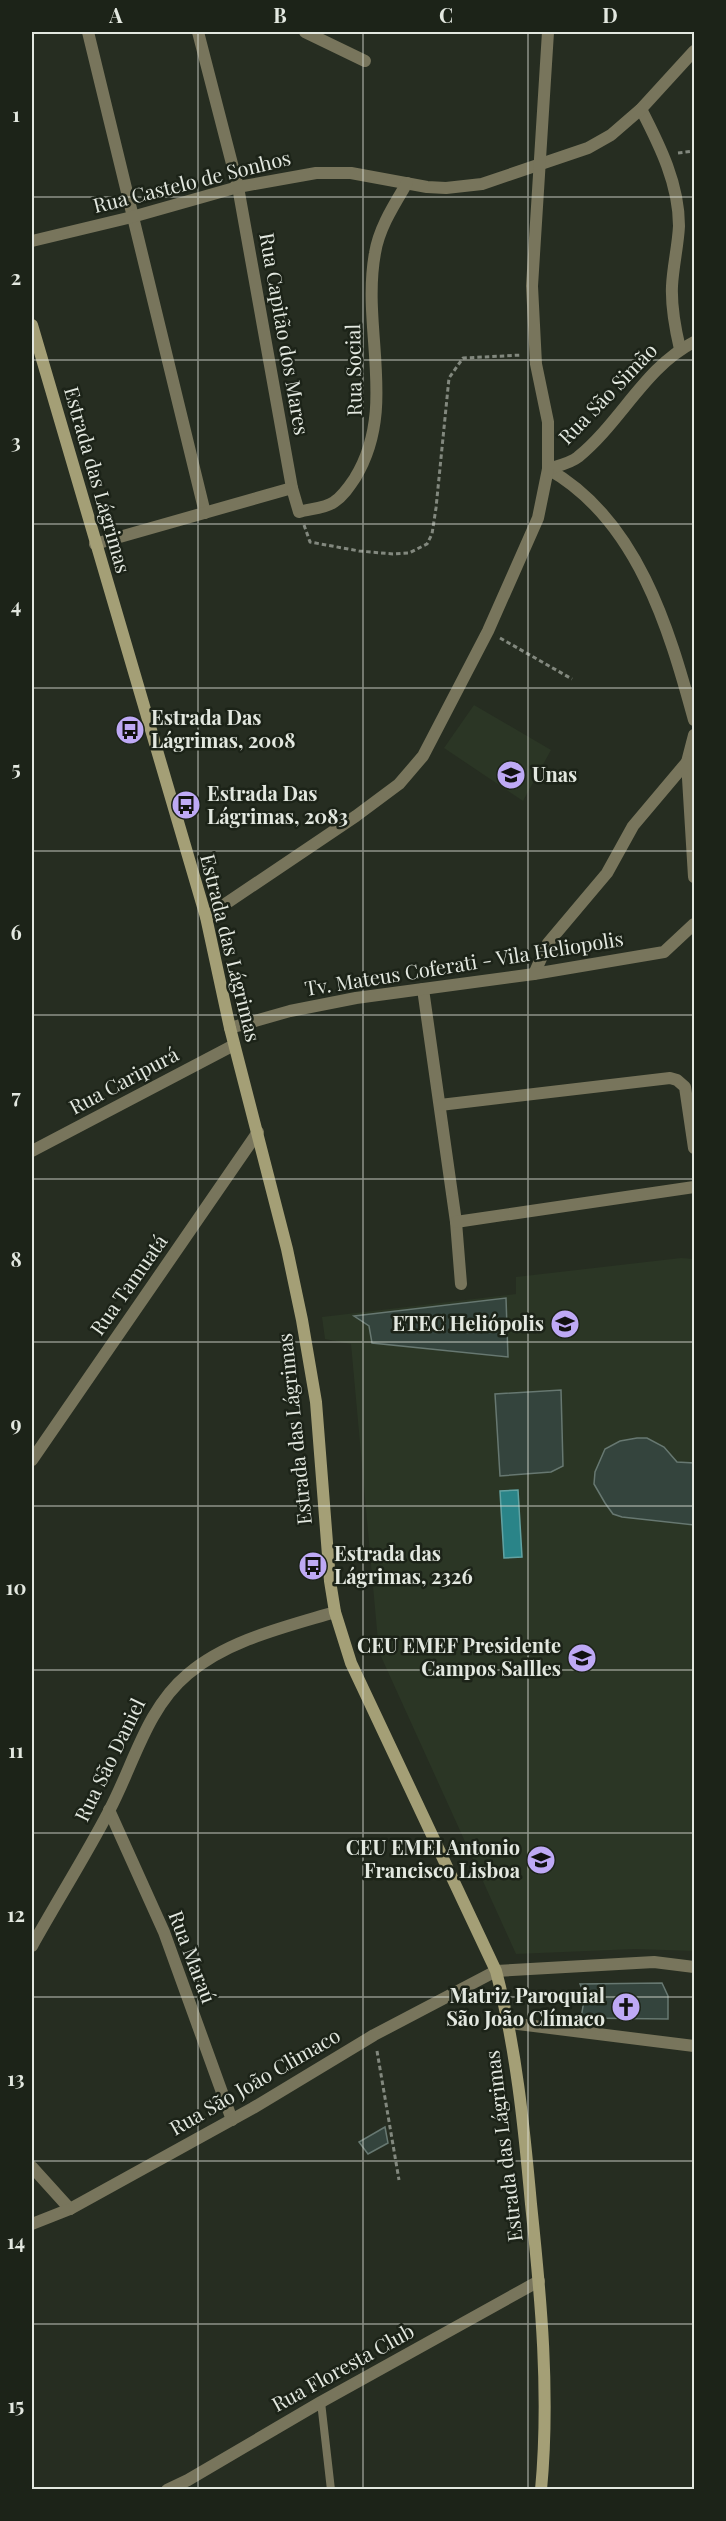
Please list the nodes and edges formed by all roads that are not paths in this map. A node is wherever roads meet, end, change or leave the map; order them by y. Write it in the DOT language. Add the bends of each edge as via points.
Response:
graph roads {
  1 [pos="88,32"];
  2 [pos="198,32"];
  3 [pos="305,32"];
  4 [pos="548,32"];
  5 [pos="694,51"];
  6 [pos="365,61"];
  7 [pos="641,109"];
  8 [pos="538,164"];
  9 [pos="407,183"];
  10 [pos="238,187"];
  11 [pos="132,217"];
  12 [pos="32,241"];
  13 [pos="32,325"];
  14 [pos="694,342"];
  15 [pos="680,349"];
  16 [pos="548,469"];
  17 [pos="292,488"];
  18 [pos="205,513"];
  19 [pos="95,543"];
  20 [pos="694,720"];
  21 [pos="694,735"];
  22 [pos="687,762"];
  23 [pos="694,877"];
  24 [pos="206,917"];
  25 [pos="694,924"];
  26 [pos="534,974"];
  27 [pos="423,989"];
  28 [pos="230,1028"];
  29 [pos="234,1045"];
  30 [pos="440,1105"];
  31 [pos="258,1132"];
  32 [pos="694,1148"];
  33 [pos="32,1151"];
  34 [pos="694,1187"];
  35 [pos="456,1222"];
  36 [pos="461,1284"];
  37 [pos="32,1460"];
  38 [pos="335,1612"];
  39 [pos="110,1810"];
  40 [pos="32,1946"];
  41 [pos="694,1967"];
  42 [pos="496,1971"];
  43 [pos="510,2022"];
  44 [pos="694,2046"];
  45 [pos="232,2120"];
  46 [pos="32,2167"];
  47 [pos="70,2209"];
  48 [pos="32,2224"];
  49 [pos="539,2281"];
  50 [pos="321,2402"];
  51 [pos="188,2485"];
  52 [pos="167,2490"];
  53 [pos="331,2490"];
  54 [pos="542,2490"];
  1 -- 11 [label="street"];
  2 -- 10 [label="street, Rua Capitão dos Mares"];
  3 -- 6 [label="street"];
  4 -- 8 [label="street"];
  5 -- 7 [label="street, Rua Castelo de Sonhos"];
  7 -- 8 [label="street, Rua Castelo de Sonhos" via="611,135"];
  7 -- 15 [label="street" via="664,155 676,196 679,225 672,313"];
  8 -- 9 [label="street, Rua Castelo de Sonhos" via="482,184 446,188"];
  8 -- 16 [label="street" via="532,286 536,355 548,422"];
  9 -- 10 [label="street, Rua Castelo de Sonhos" via="351,172 315,173"];
  9 -- 17 [label="street, Rua Social" via="386,219 375,253 372,303 377,409 364,462 333,503 299,512"];
  10 -- 11 [label="street, Rua Castelo de Sonhos"];
  10 -- 17 [label="street, Rua Capitão dos Mares"];
  11 -- 12 [label="street, Rua Castelo de Sonhos"];
  11 -- 18 [label="street"];
  13 -- 19 [label="main road, Estrada das Lágrimas"];
  14 -- 15 [label="street, Rua São Simão"];
  15 -- 16 [label="street, Rua São Simão" via="577,459"];
  16 -- 20 [label="street" via="569,481 607,521 632,556 658,609"];
  16 -- 24 [label="street" via="537,518 488,631 423,756 399,784"];
  17 -- 18 [label="street"];
  18 -- 19 [label="street"];
  19 -- 24 [label="main road, Estrada das Lágrimas"];
  21 -- 22 [label="street"];
  22 -- 23 [label="street"];
  22 -- 26 [label="street" via="633,826 607,873 548,943"];
  24 -- 28 [label="main road, Estrada das Lágrimas"];
  25 -- 26 [label="street, Tv. Mateus Coferati - Vila Heliopolis" via="664,952"];
  26 -- 27 [label="street, Tv. Mateus Coferati - Vila Heliopolis"];
  27 -- 28 [label="street, Tv. Mateus Coferati - Vila Heliopolis" via="290,1011"];
  27 -- 30 [label="street"];
  28 -- 29 [label="main road, Estrada das Lágrimas"];
  29 -- 31 [label="main road, Estrada das Lágrimas"];
  29 -- 33 [label="street, Rua Caripurá"];
  30 -- 32 [label="street" via="670,1078 685,1088"];
  30 -- 35 [label="street"];
  31 -- 37 [label="street, Rua Tamuatá"];
  31 -- 38 [label="main road, Estrada das Lágrimas" via="308,1355"];
  34 -- 35 [label="street"];
  35 -- 36 [label="street"];
  38 -- 39 [label="street, Rua São Daniel" via="271,1631 220,1653 189,1673 162,1699"];
  38 -- 42 [label="main road, Estrada das Lágrimas" via="351,1663"];
  39 -- 40 [label="street, Rua São Daniel"];
  39 -- 45 [label="street, Rua Maraú" via="164,1932"];
  41 -- 42 [label="street" via="654,1962"];
  42 -- 43 [label="main road, Estrada das Lágrimas"];
  42 -- 45 [label="street, Rua São João Climaco" via="374,2035"];
  43 -- 44 [label="street"];
  43 -- 49 [label="main road, Estrada das Lágrimas"];
  45 -- 47 [label="street, Rua São João Climaco"];
  46 -- 47 [label="street"];
  47 -- 48 [label="street, Rua São João Climaco"];
  49 -- 50 [label="street, Rua Floresta Club"];
  49 -- 54 [label="main road, Estrada das Lágrimas" via="546,2405"];
  50 -- 51 [label="street, Rua Floresta Club"];
  50 -- 53 [label="lane"];
  51 -- 52 [label="street, Rua Floresta Club"];
}
